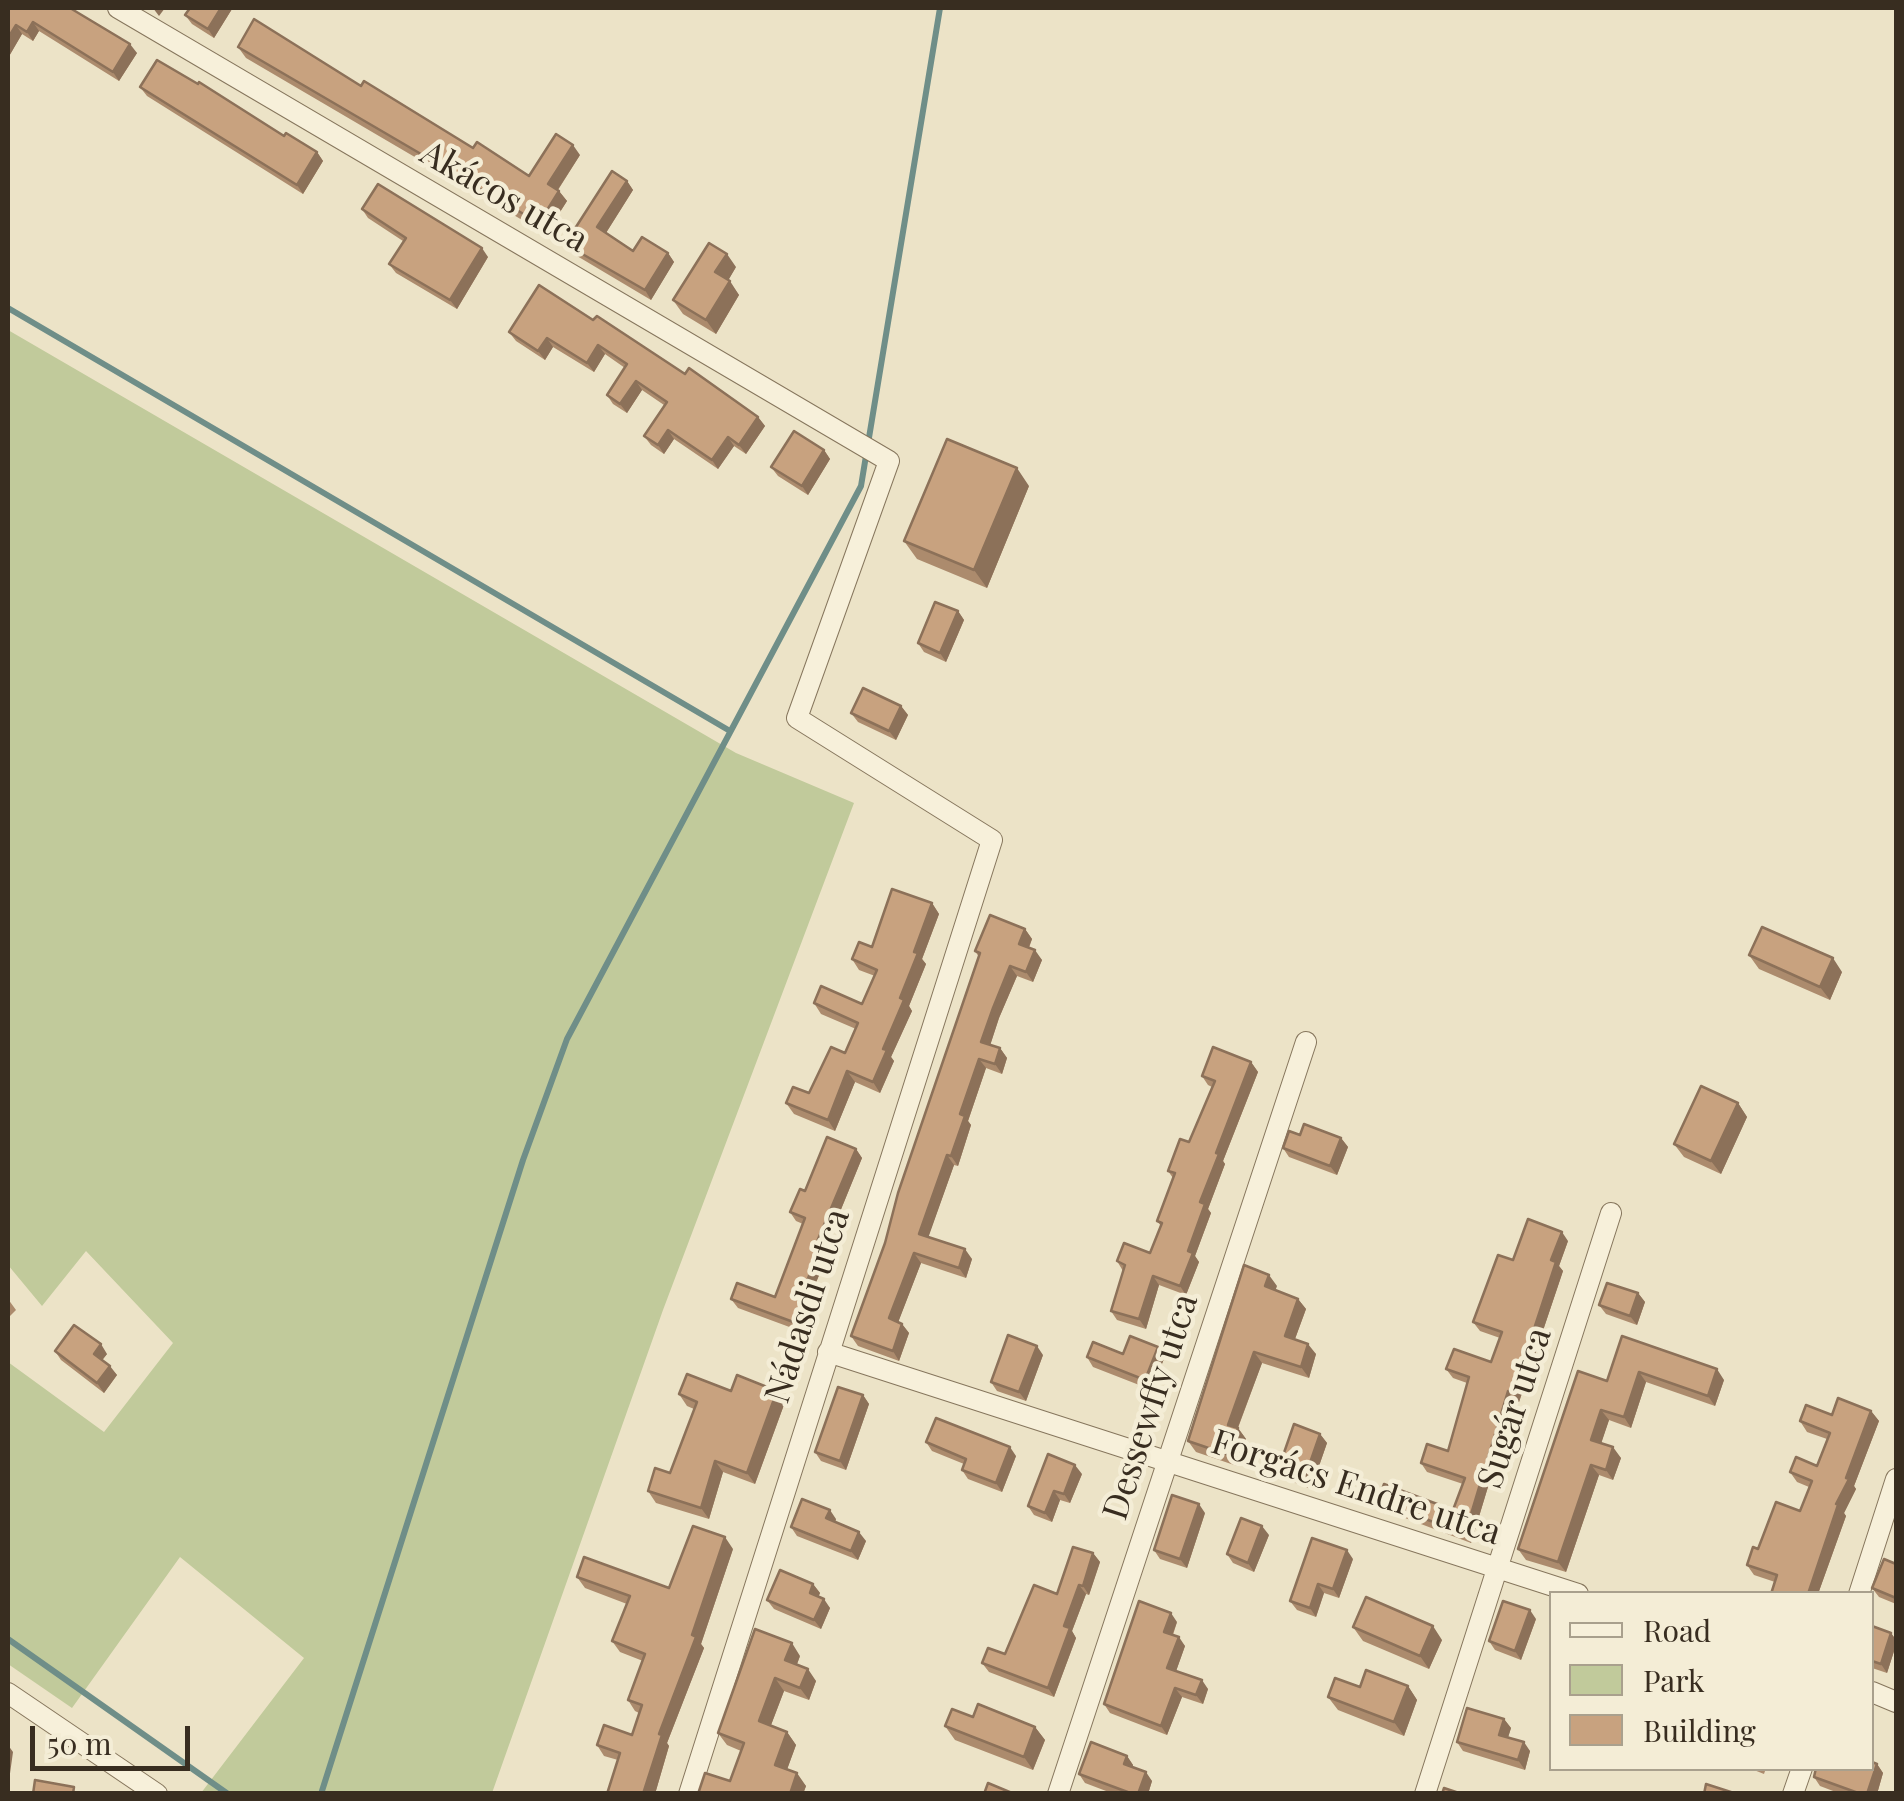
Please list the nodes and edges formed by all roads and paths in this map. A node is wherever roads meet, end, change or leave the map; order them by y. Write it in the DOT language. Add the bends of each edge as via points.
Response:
graph roads {
  1 [pos="118,8"];
  2 [pos="992,840"];
  3 [pos="1306,1042"];
  4 [pos="1611,1214"];
  5 [pos="828,1352"];
  6 [pos="1167,1461"];
  7 [pos="1896,1479"];
  8 [pos="1499,1568"];
  9 [pos="1569,1591"];
  10 [pos="1860,1591"];
  11 [pos="8,1693"];
  12 [pos="157,1794"];
  13 [pos="689,1794"];
  14 [pos="1058,1794"];
  15 [pos="1424,1794"];
  1 -- 2 [label="street, Akácos utca" via="889,461 796,718"];
  2 -- 5 [label="street, Nádasdi utca"];
  3 -- 6 [label="street, Dessewffy utca"];
  4 -- 8 [label="street, Sugár utca"];
  5 -- 6 [label="street, Forgács Endre utca"];
  5 -- 13 [label="street, Nádasdi utca"];
  6 -- 8 [label="street, Forgács Endre utca"];
  6 -- 14 [label="street, Dessewffy utca"];
  7 -- 10 [label="street"];
  8 -- 9 [label="street, Forgács Endre utca"];
  8 -- 15 [label="street, Sugár utca"];
  11 -- 12 [label="street"];
}
